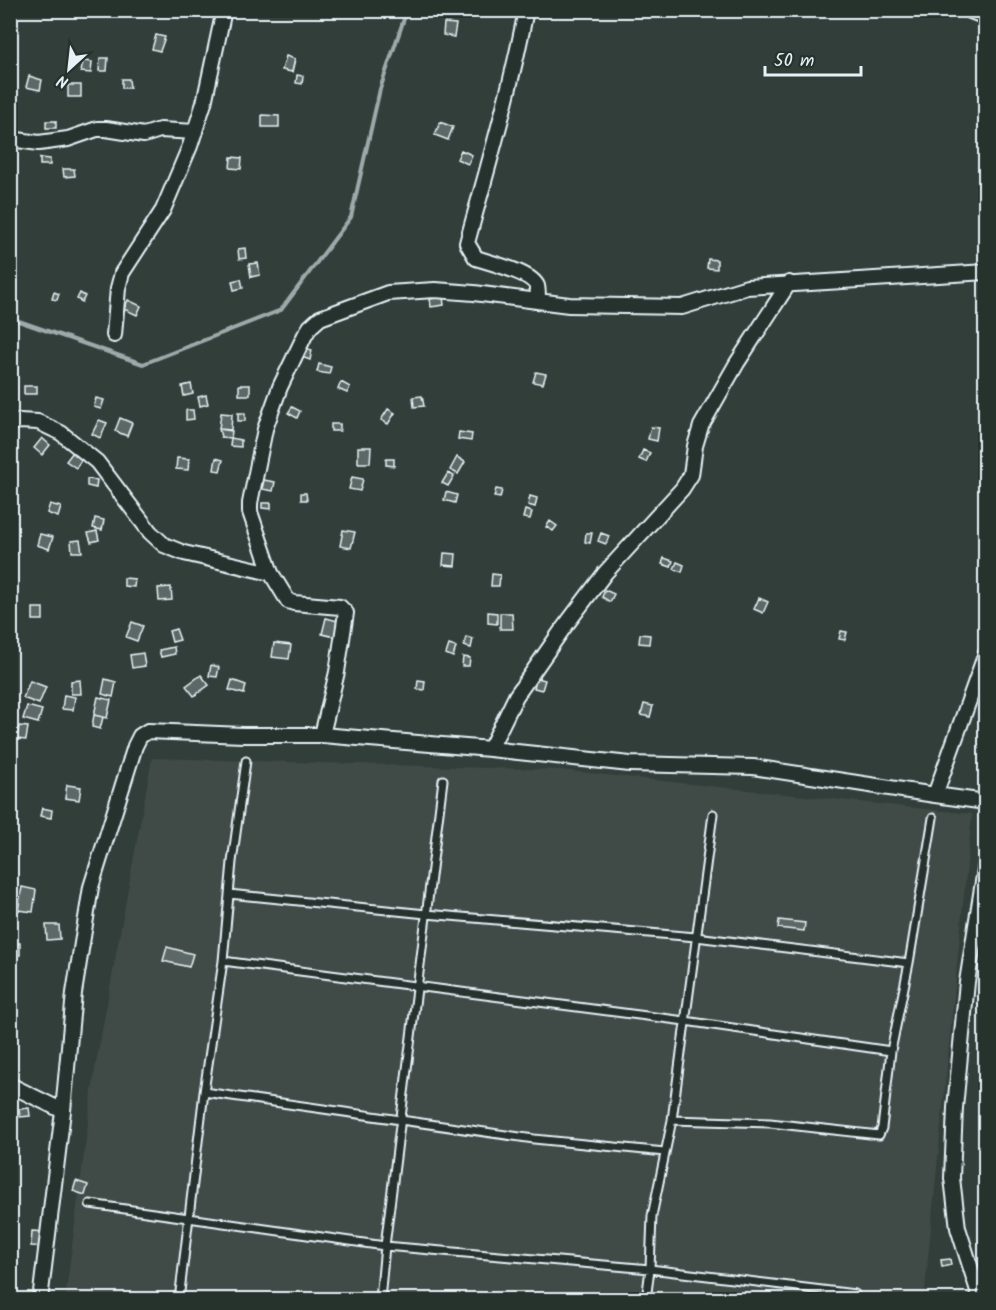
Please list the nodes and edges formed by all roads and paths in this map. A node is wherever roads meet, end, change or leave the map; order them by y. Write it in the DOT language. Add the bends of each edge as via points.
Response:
graph roads {
  1 [pos="224,10"];
  2 [pos="526,10"];
  3 [pos="968,10"];
  4 [pos="986,17"];
  5 [pos="195,132"];
  6 [pos="10,139"];
  7 [pos="986,272"];
  8 [pos="789,283"];
  9 [pos="538,301"];
  10 [pos="114,335"];
  11 [pos="10,424"];
  12 [pos="271,573"];
  13 [pos="986,653"];
  14 [pos="322,735"];
  15 [pos="490,749"];
  16 [pos="246,761"];
  17 [pos="443,780"];
  18 [pos="935,795"];
  19 [pos="986,802"];
  20 [pos="713,814"];
  21 [pos="933,818"];
  22 [pos="986,863"];
  23 [pos="229,894"];
  24 [pos="426,914"];
  25 [pos="696,937"];
  26 [pos="223,961"];
  27 [pos="909,963"];
  28 [pos="417,985"];
  29 [pos="686,1021"];
  30 [pos="891,1051"];
  31 [pos="10,1085"];
  32 [pos="204,1092"];
  33 [pos="63,1111"];
  34 [pos="402,1119"];
  35 [pos="672,1120"];
  36 [pos="665,1152"];
  37 [pos="90,1204"];
  38 [pos="190,1217"];
  39 [pos="385,1246"];
  40 [pos="650,1269"];
  41 [pos="855,1294"];
  42 [pos="40,1299"];
  43 [pos="179,1299"];
  44 [pos="380,1299"];
  45 [pos="646,1299"];
  46 [pos="981,1299"];
  1 -- 5 [label="street"];
  2 -- 9 [label="street" via="512,82 467,243 476,258 531,279 537,286"];
  3 -- 4 [label="street"];
  5 -- 6 [label="street" via="160,130 144,135 97,129 39,143"];
  5 -- 10 [label="street" via="163,210 122,273"];
  7 -- 8 [label="street"];
  8 -- 9 [label="street" via="747,287 682,307"];
  8 -- 15 [label="street" via="701,426 691,475 605,573 562,630 516,696"];
  9 -- 12 [label="street" via="435,290 388,293 320,318 310,327 280,387 265,429 250,503"];
  11 -- 12 [label="street" via="38,422 70,440 97,462 164,545"];
  12 -- 14 [label="street" via="288,601 340,608 346,613"];
  13 -- 18 [label="street"];
  14 -- 15 [label="street"];
  14 -- 33 [label="street" via="148,731 140,736 91,887 74,993"];
  15 -- 18 [label="street" via="630,764 753,766"];
  16 -- 23 [label="lane"];
  17 -- 24 [label="lane"];
  18 -- 19 [label="street"];
  20 -- 25 [label="lane"];
  21 -- 27 [label="lane"];
  22 -- 46 [label="street" via="967,982 952,1178 958,1228"];
  23 -- 24 [label="lane"];
  23 -- 26 [label="lane"];
  24 -- 25 [label="lane"];
  24 -- 28 [label="lane"];
  25 -- 27 [label="lane"];
  25 -- 29 [label="lane"];
  26 -- 28 [label="lane"];
  26 -- 32 [label="lane"];
  27 -- 30 [label="lane"];
  28 -- 29 [label="lane"];
  28 -- 34 [label="lane"];
  29 -- 30 [label="lane"];
  29 -- 35 [label="lane"];
  30 -- 35 [label="lane" via="879,1135 770,1123"];
  31 -- 33 [label="street"];
  32 -- 34 [label="lane"];
  32 -- 38 [label="lane"];
  33 -- 42 [label="street"];
  34 -- 36 [label="lane" via="534,1139"];
  34 -- 39 [label="lane"];
  35 -- 36 [label="lane"];
  36 -- 40 [label="lane" via="652,1216"];
  37 -- 38 [label="lane"];
  38 -- 39 [label="lane"];
  38 -- 43 [label="lane"];
  39 -- 40 [label="lane"];
  39 -- 44 [label="lane"];
  40 -- 41 [label="lane"];
  40 -- 45 [label="lane"];
}
